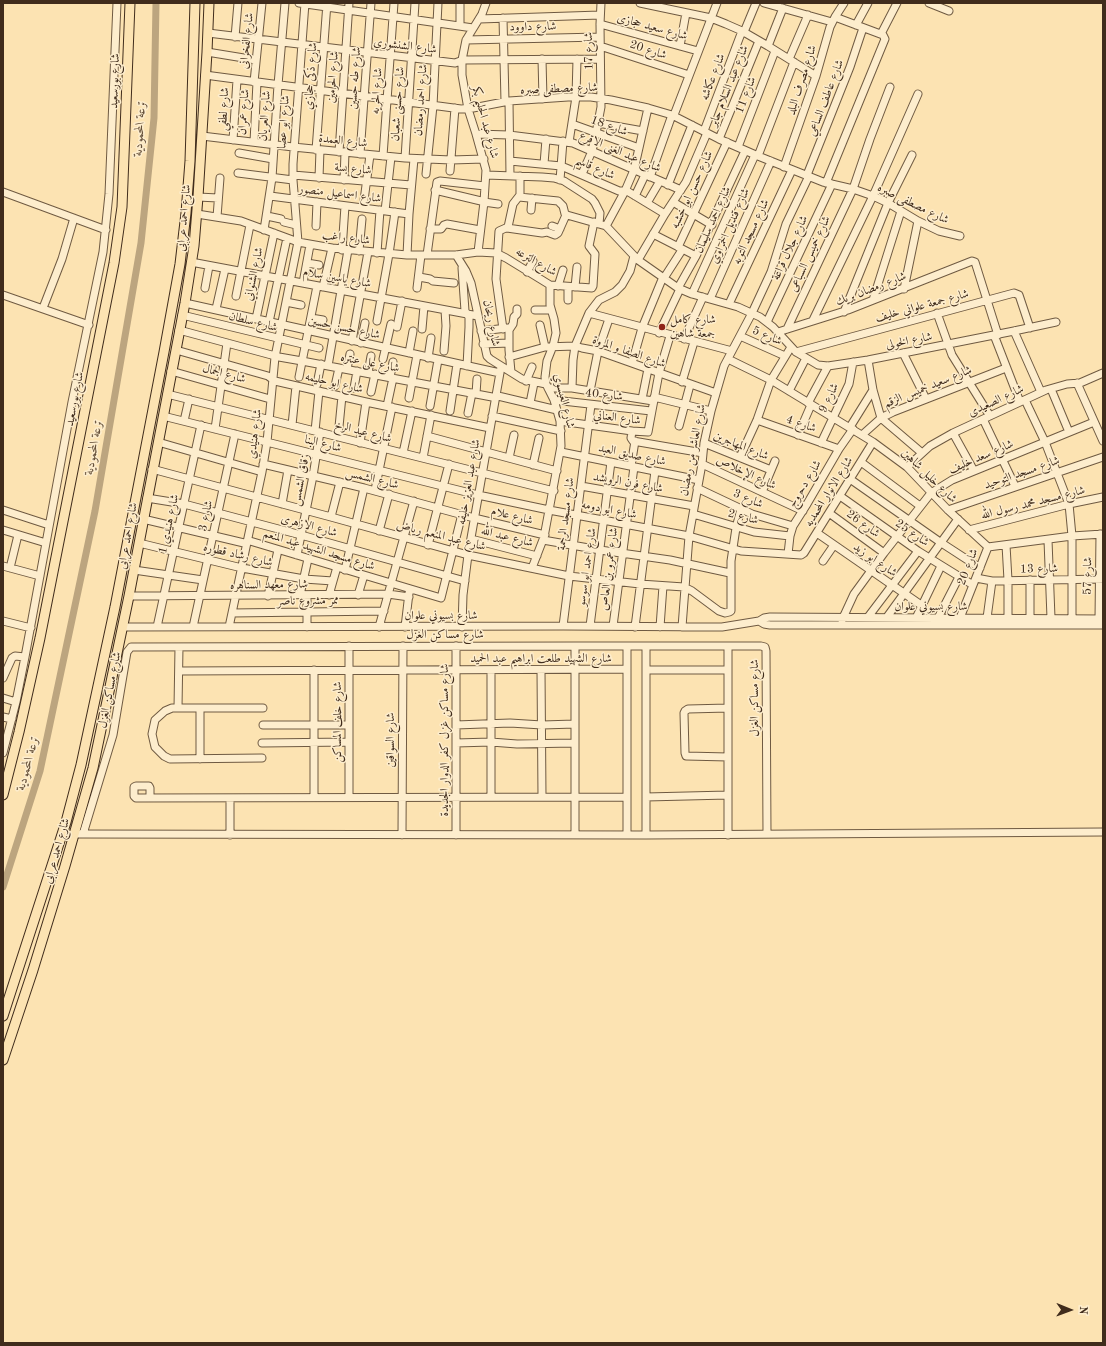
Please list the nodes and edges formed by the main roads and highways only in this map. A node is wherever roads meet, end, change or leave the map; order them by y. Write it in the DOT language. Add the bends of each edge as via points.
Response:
graph roads {
  1 [pos="130,3"];
  2 [pos="195,3"];
  3 [pos="209,3"];
  4 [pos="3,795"];
  5 [pos="3,1016"];
  6 [pos="3,1060"];
  1 -- 4 [label="main road, شارع بورسعيد" via="122,207 114,263 40,638"];
  2 -- 5 [label="main road, شارع احمد عرابى" via="186,213 180,264 164,352 81,765 66,822"];
  3 -- 6 [label="main road, شارع احمد عرابى" via="192,262 123,627 79,834"];
}
